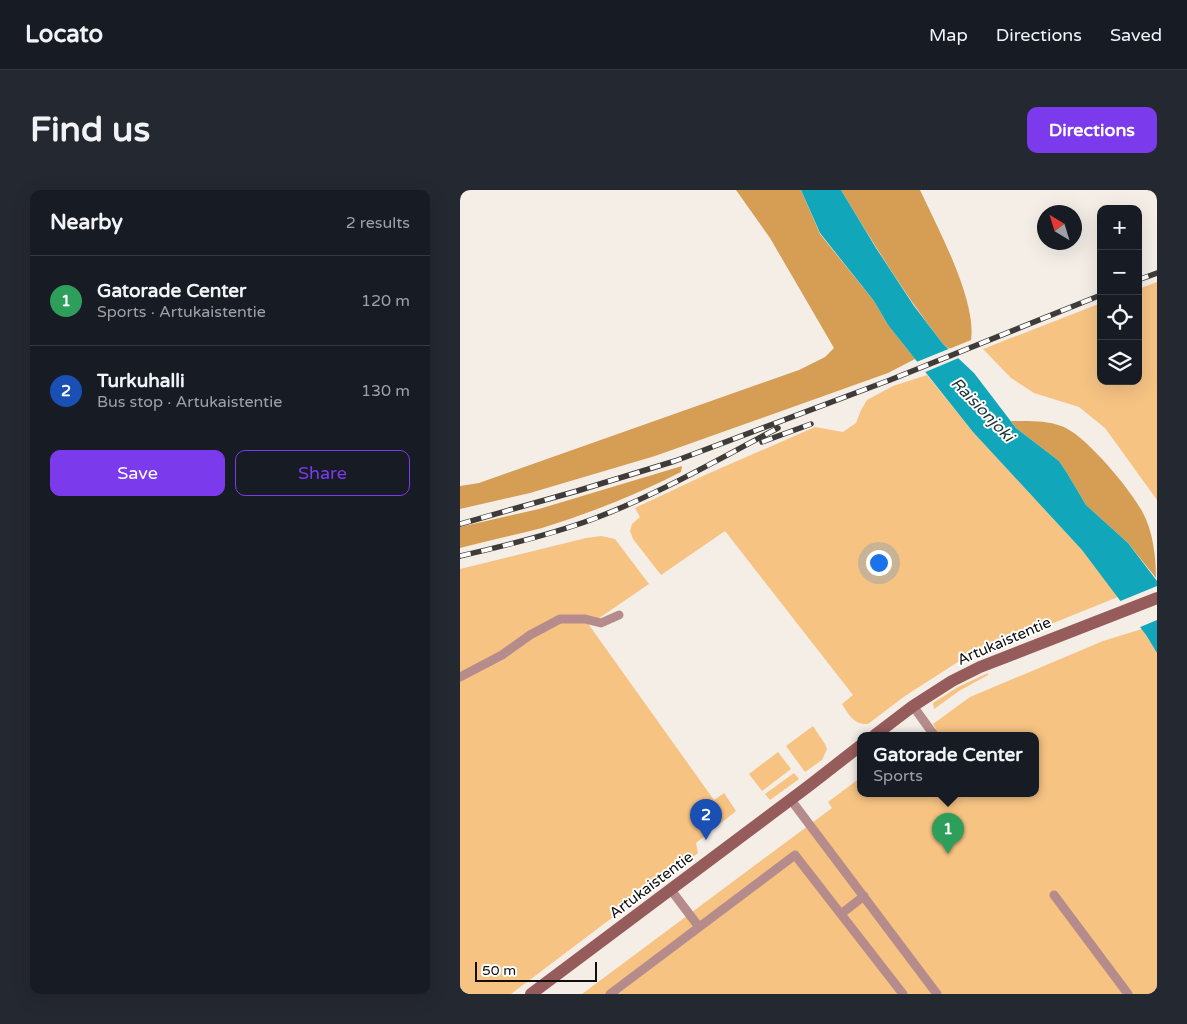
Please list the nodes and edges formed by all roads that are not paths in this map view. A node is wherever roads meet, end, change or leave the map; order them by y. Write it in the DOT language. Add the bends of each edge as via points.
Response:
graph roads {
  1 [pos="1157,598"];
  2 [pos="619,615"];
  3 [pos="460,676"];
  4 [pos="913,706"];
  5 [pos="879,732"];
  6 [pos="932,732"];
  7 [pos="857,748"];
  8 [pos="791,800"];
  9 [pos="671,890"];
  10 [pos="1054,895"];
  11 [pos="864,896"];
  12 [pos="841,914"];
  13 [pos="699,927"];
  14 [pos="533,993"];
  15 [pos="610,994"];
  16 [pos="903,994"];
  17 [pos="937,994"];
  18 [pos="1128,994"];
  1 -- 4 [label="street, Artukaistentie" via="980,667"];
  2 -- 3 [label="lane" via="601,622 560,619 502,655"];
  4 -- 5 [label="street, Artukaistentie"];
  4 -- 6 [label="lane"];
  7 -- 8 [label="street, Artukaistentie"];
  8 -- 9 [label="street, Artukaistentie"];
  8 -- 11 [label="lane"];
  9 -- 13 [label="lane"];
  9 -- 14 [label="street, Artukaistentie"];
  10 -- 18 [label="lane"];
  11 -- 12 [label="lane"];
  11 -- 17 [label="lane"];
  12 -- 13 [label="lane" via="795,855"];
  12 -- 16 [label="lane"];
  13 -- 15 [label="lane"];
}
